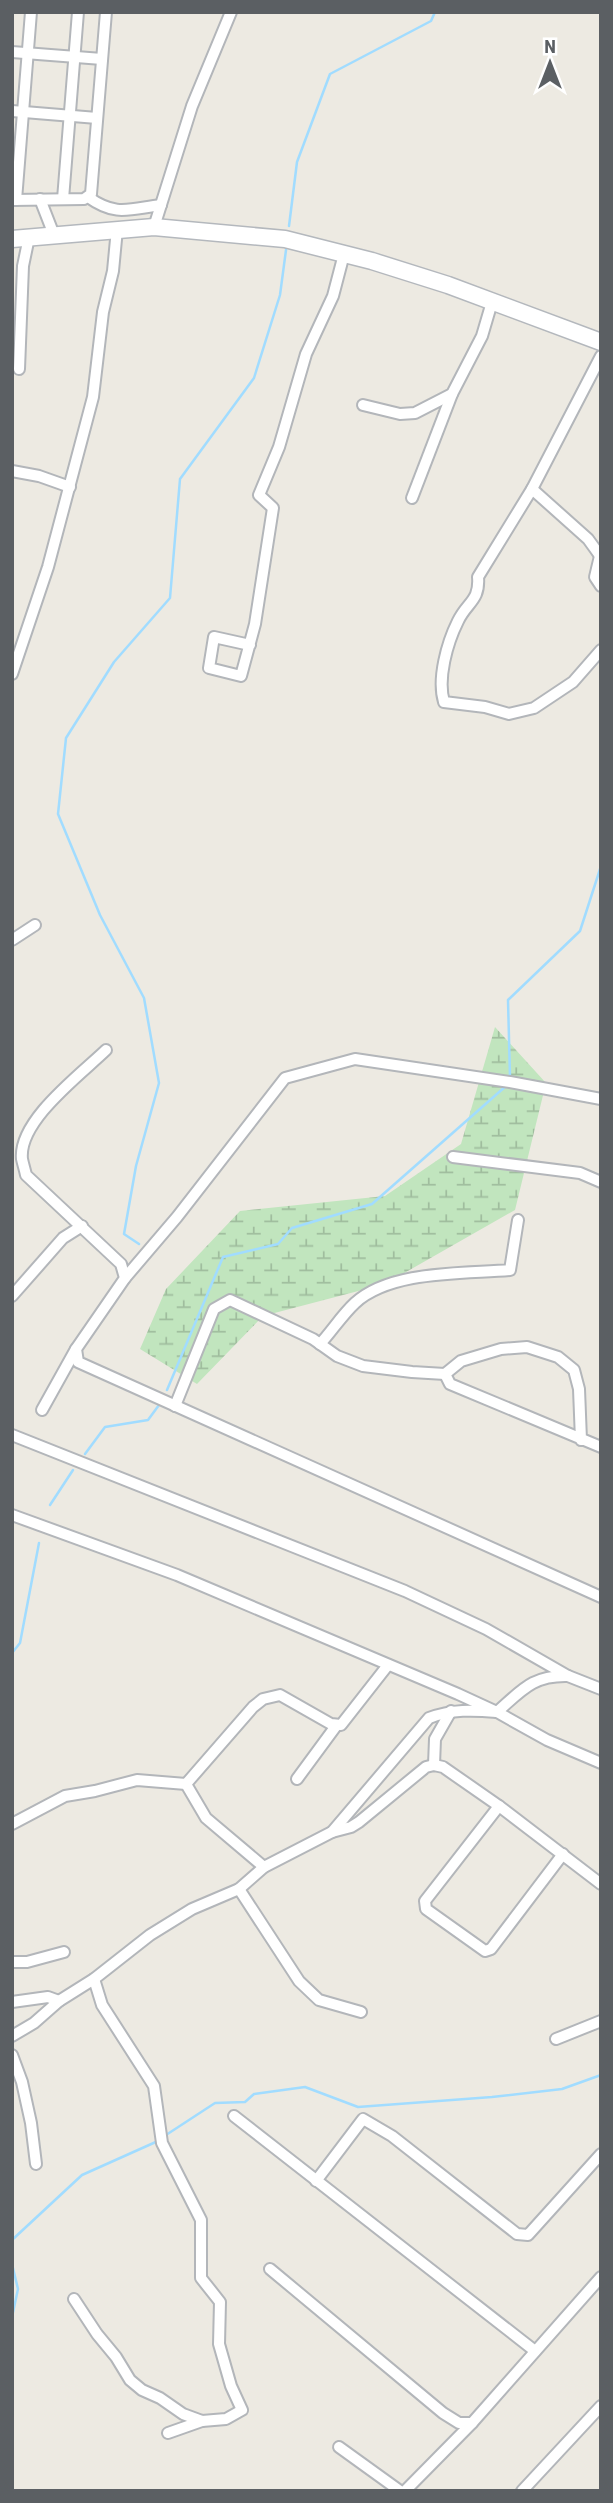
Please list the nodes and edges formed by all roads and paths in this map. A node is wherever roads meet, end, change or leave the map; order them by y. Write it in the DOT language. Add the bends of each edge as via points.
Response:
graph roads {
  1 [pos="31,12"];
  2 [pos="78,12"];
  3 [pos="106,12"];
  4 [pos="231,12"];
  5 [pos="12,52"];
  6 [pos="28,53"];
  7 [pos="74,57"];
  8 [pos="102,59"];
  9 [pos="18,112"];
  10 [pos="69,116"];
  11 [pos="97,118"];
  12 [pos="88,197"];
  13 [pos="40,199"];
  14 [pos="63,199"];
  15 [pos="14,200"];
  16 [pos="161,205"];
  17 [pos="154,227"];
  18 [pos="117,229"];
  19 [pos="54,235"];
  20 [pos="20,238"];
  21 [pos="344,254"];
  22 [pos="492,302"];
  23 [pos="601,342"];
  24 [pos="601,356"];
  25 [pos="19,369"];
  26 [pos="452,394"];
  27 [pos="363,405"];
  28 [pos="12,471"];
  29 [pos="70,487"];
  30 [pos="532,489"];
  31 [pos="412,498"];
  32 [pos="600,556"];
  33 [pos="601,586"];
  34 [pos="250,645"];
  35 [pos="601,650"];
  36 [pos="12,674"];
  37 [pos="35,925"];
  38 [pos="12,940"];
  39 [pos="106,1050"];
  40 [pos="601,1099"];
  41 [pos="453,1157"];
  42 [pos="601,1182"];
  43 [pos="518,1220"];
  44 [pos="82,1226"];
  45 [pos="125,1278"];
  46 [pos="12,1296"];
  47 [pos="320,1345"];
  48 [pos="76,1349"];
  49 [pos="445,1374"];
  50 [pos="175,1406"];
  51 [pos="42,1410"];
  52 [pos="12,1435"];
  53 [pos="581,1440"];
  54 [pos="601,1447"];
  55 [pos="13,1518"];
  56 [pos="601,1597"];
  57 [pos="388,1665"];
  58 [pos="568,1676"];
  59 [pos="601,1689"];
  60 [pos="451,1711"];
  61 [pos="497,1712"];
  62 [pos="336,1726"];
  63 [pos="601,1763"];
  64 [pos="434,1765"];
  65 [pos="297,1779"];
  66 [pos="186,1783"];
  67 [pos="499,1806"];
  68 [pos="12,1824"];
  69 [pos="331,1832"];
  70 [pos="563,1854"];
  71 [pos="264,1867"];
  72 [pos="601,1884"];
  73 [pos="239,1889"];
  74 [pos="64,1952"];
  75 [pos="12,1962"];
  76 [pos="94,1979"];
  77 [pos="13,1999"];
  78 [pos="59,2001"];
  79 [pos="361,2012"];
  80 [pos="601,2021"];
  81 [pos="12,2036"];
  82 [pos="556,2039"];
  83 [pos="12,2055"];
  84 [pos="233,2116"];
  85 [pos="601,2154"];
  86 [pos="36,2164"];
  87 [pos="316,2181"];
  88 [pos="270,2269"];
  89 [pos="601,2277"];
  90 [pos="597,2290"];
  91 [pos="74,2299"];
  92 [pos="535,2351"];
  93 [pos="601,2406"];
  94 [pos="202,2420"];
  95 [pos="472,2423"];
  96 [pos="168,2433"];
  97 [pos="339,2447"];
  98 [pos="403,2491"];
  99 [pos="523,2491"];
  1 -- 6 [label="street"];
  2 -- 7 [label="street"];
  3 -- 8 [label="street"];
  4 -- 16 [label="street" via="192,106"];
  5 -- 6 [label="street"];
  6 -- 7 [label="street"];
  6 -- 9 [label="street"];
  7 -- 8 [label="street"];
  7 -- 10 [label="street"];
  8 -- 11 [label="street"];
  9 -- 10 [label="street"];
  9 -- 15 [label="street"];
  10 -- 11 [label="street"];
  10 -- 14 [label="street"];
  11 -- 12 [label="street"];
  12 -- 14 [label="street"];
  12 -- 16 [label="street" via="106,209"];
  13 -- 14 [label="street"];
  13 -- 15 [label="street"];
  13 -- 19 [label="street"];
  16 -- 17 [label="street"];
  17 -- 18 [label="main road"];
  17 -- 21 [label="main road" via="285,239"];
  18 -- 19 [label="main road"];
  18 -- 29 [label="street" via="93,397"];
  19 -- 20 [label="main road"];
  20 -- 25 [label="street"];
  21 -- 22 [label="main road"];
  21 -- 34 [label="street" via="333,296 306,354 279,447 259,495 273,508"];
  22 -- 23 [label="main road"];
  22 -- 26 [label="street" via="482,336"];
  24 -- 30 [label="street"];
  26 -- 27 [label="street" via="415,413"];
  26 -- 31 [label="street"];
  28 -- 29 [label="street"];
  29 -- 36 [label="street"];
  30 -- 32 [label="street" via="588,538"];
  30 -- 35 [label="street" via="478,577 479,589 459,619 444,667 444,702 485,706 509,714 534,708 573,682"];
  32 -- 33 [label="street" via="595,577"];
  34 -- 34 [label="street" via="241,676 209,668 214,637"];
  37 -- 38 [label="street"];
  39 -- 44 [label="street" via="41,1112 26,1135 22,1158 26,1175"];
  40 -- 45 [label="street" via="355,1059 285,1078"];
  41 -- 42 [label="street" via="580,1172"];
  43 -- 47 [label="street" via="510,1270 385,1284 356,1302"];
  44 -- 45 [label="street" via="121,1264"];
  44 -- 46 [label="street" via="63,1238"];
  45 -- 48 [label="street"];
  47 -- 49 [label="street" via="363,1366"];
  47 -- 50 [label="street" via="230,1300 214,1309"];
  48 -- 50 [label="street" via="78,1362"];
  48 -- 51 [label="street"];
  49 -- 53 [label="street" via="450,1384"];
  49 -- 53 [label="street" via="461,1361 501,1349 527,1347 558,1357 574,1370"];
  50 -- 56 [label="street"];
  52 -- 58 [label="street" via="405,1591 486,1629"];
  53 -- 54 [label="street"];
  55 -- 57 [label="street" via="177,1575"];
  57 -- 61 [label="street"];
  57 -- 62 [label="street"];
  58 -- 59 [label="street"];
  58 -- 61 [label="street" via="549,1675 531,1683"];
  60 -- 61 [label="street"];
  60 -- 64 [label="street" via="435,1739"];
  60 -- 69 [label="street" via="429,1717"];
  61 -- 63 [label="street" via="547,1741"];
  62 -- 65 [label="street"];
  62 -- 66 [label="street" via="280,1695 263,1699"];
  64 -- 67 [label="street"];
  64 -- 69 [label="street" via="359,1822"];
  66 -- 68 [label="street" via="137,1780 65,1796"];
  66 -- 71 [label="street" via="206,1818"];
  67 -- 70 [label="street"];
  67 -- 70 [label="street" via="425,1901 426,1909 485,1951 491,1949"];
  69 -- 71 [label="street"];
  70 -- 72 [label="street"];
  71 -- 73 [label="street"];
  73 -- 76 [label="street" via="192,1909 150,1935"];
  73 -- 79 [label="street" via="299,1981 319,2000"];
  74 -- 75 [label="street"];
  76 -- 78 [label="street"];
  76 -- 94 [label="street" via="102,2005 154,2086 162,2143 201,2220 201,2278 220,2302 219,2344 242,2410 226,2419"];
  77 -- 78 [label="street" via="48,1997"];
  78 -- 81 [label="street"];
  80 -- 82 [label="street"];
  83 -- 86 [label="street"];
  84 -- 87 [label="street"];
  85 -- 87 [label="street" via="528,2235 517,2234 392,2136 363,2119"];
  87 -- 92 [label="street"];
  88 -- 95 [label="street" via="443,2413 459,2423"];
  89 -- 90 [label="street"];
  90 -- 92 [label="street"];
  91 -- 94 [label="street" via="130,2379 183,2414"];
  92 -- 95 [label="street"];
  93 -- 99 [label="street"];
  94 -- 96 [label="street"];
  95 -- 98 [label="street"];
  97 -- 98 [label="street"];
}
